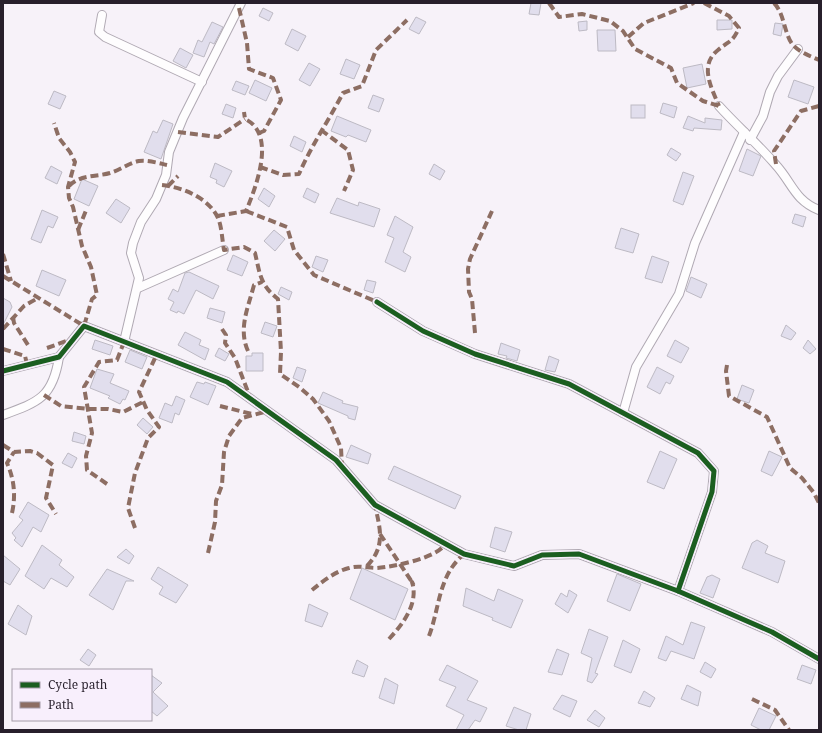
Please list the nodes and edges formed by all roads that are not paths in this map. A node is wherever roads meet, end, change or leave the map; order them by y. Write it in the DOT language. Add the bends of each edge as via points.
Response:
graph roads {
  1 [pos="241,3"];
  2 [pos="102,15"];
  3 [pos="798,49"];
  4 [pos="202,82"];
  5 [pos="719,106"];
  6 [pos="744,132"];
  7 [pos="750,140"];
  8 [pos="819,210"];
  9 [pos="224,250"];
  10 [pos="138,288"];
  11 [pos="377,302"];
  12 [pos="124,342"];
  13 [pos="58,356"];
  14 [pos="3,371"];
  15 [pos="623,413"];
  16 [pos="3,416"];
  17 [pos="678,591"];
  18 [pos="819,659"];
  1 -- 4 [label="street"];
  2 -- 4 [label="street" via="99,32 105,37"];
  3 -- 7 [label="street" via="778,76 763,116"];
  4 -- 10 [label="street" via="169,152 166,175 156,199 141,222 133,242 131,253 139,278"];
  5 -- 6 [label="street"];
  6 -- 7 [label="street"];
  6 -- 15 [label="street" via="695,243 679,294 636,367"];
  7 -- 8 [label="street" via="776,164 795,193 807,205"];
  9 -- 10 [label="street"];
  10 -- 12 [label="street"];
  11 -- 15 [label="street" via="423,331 476,354 569,384"];
  12 -- 13 [label="street" via="84,326"];
  12 -- 17 [label="street" via="227,382 336,460 375,505 464,554 514,566 542,555 579,554"];
  13 -- 14 [label="street"];
  13 -- 16 [label="street" via="56,377 44,395 30,406"];
  15 -- 17 [label="street" via="698,453 714,471 712,492"];
  17 -- 18 [label="street" via="772,632"];
}
